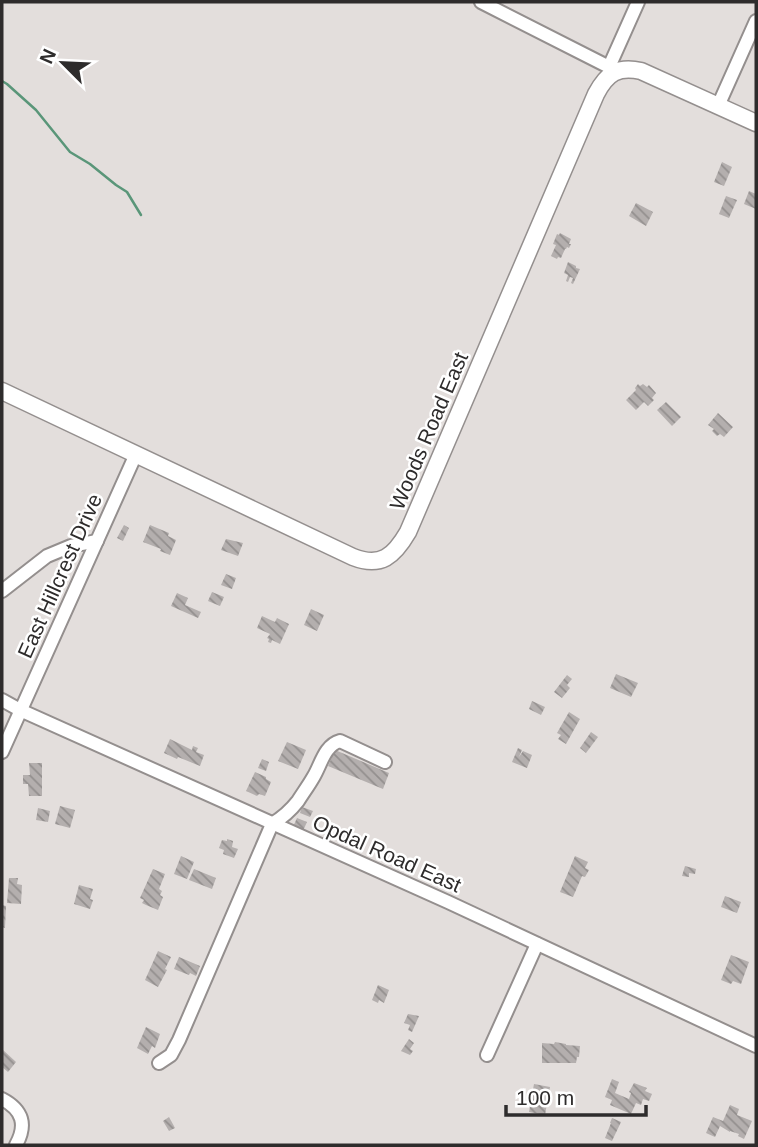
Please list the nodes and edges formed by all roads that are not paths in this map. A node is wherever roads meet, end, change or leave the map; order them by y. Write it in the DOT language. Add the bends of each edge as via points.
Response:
graph roads {
  1 [pos="481,2"];
  2 [pos="638,2"];
  3 [pos="756,21"];
  4 [pos="613,69"];
  5 [pos="718,106"];
  6 [pos="756,123"];
  7 [pos="2,391"];
  8 [pos="136,454"];
  9 [pos="97,541"];
  10 [pos="2,591"];
  11 [pos="2,700"];
  12 [pos="20,710"];
  13 [pos="2,752"];
  14 [pos="385,762"];
  15 [pos="272,824"];
  16 [pos="537,944"];
  17 [pos="756,1046"];
  18 [pos="487,1055"];
  19 [pos="159,1063"];
  20 [pos="2,1099"];
  21 [pos="16,1145"];
  1 -- 4 [label="street"];
  2 -- 4 [label="street"];
  3 -- 5 [label="street"];
  4 -- 5 [label="main road" via="641,71"];
  4 -- 8 [label="main road, Woods Road East" via="596,94 408,532 388,557 370,562 353,557"];
  5 -- 6 [label="main road"];
  7 -- 8 [label="main road, Woods Road East"];
  8 -- 9 [label="street, East Hillcrest Drive"];
  9 -- 10 [label="street" via="47,556"];
  9 -- 12 [label="street, East Hillcrest Drive"];
  11 -- 12 [label="street, Opdal Road East"];
  12 -- 13 [label="street, East Hillcrest Drive"];
  12 -- 15 [label="street, Opdal Road East"];
  14 -- 15 [label="street" via="340,741 333,743 296,803"];
  15 -- 16 [label="street, Opdal Road East"];
  15 -- 19 [label="street" via="179,1040 171,1055"];
  16 -- 17 [label="street, Opdal Road East"];
  16 -- 18 [label="street"];
  20 -- 21 [label="street" via="21,1115 23,1132"];
}
